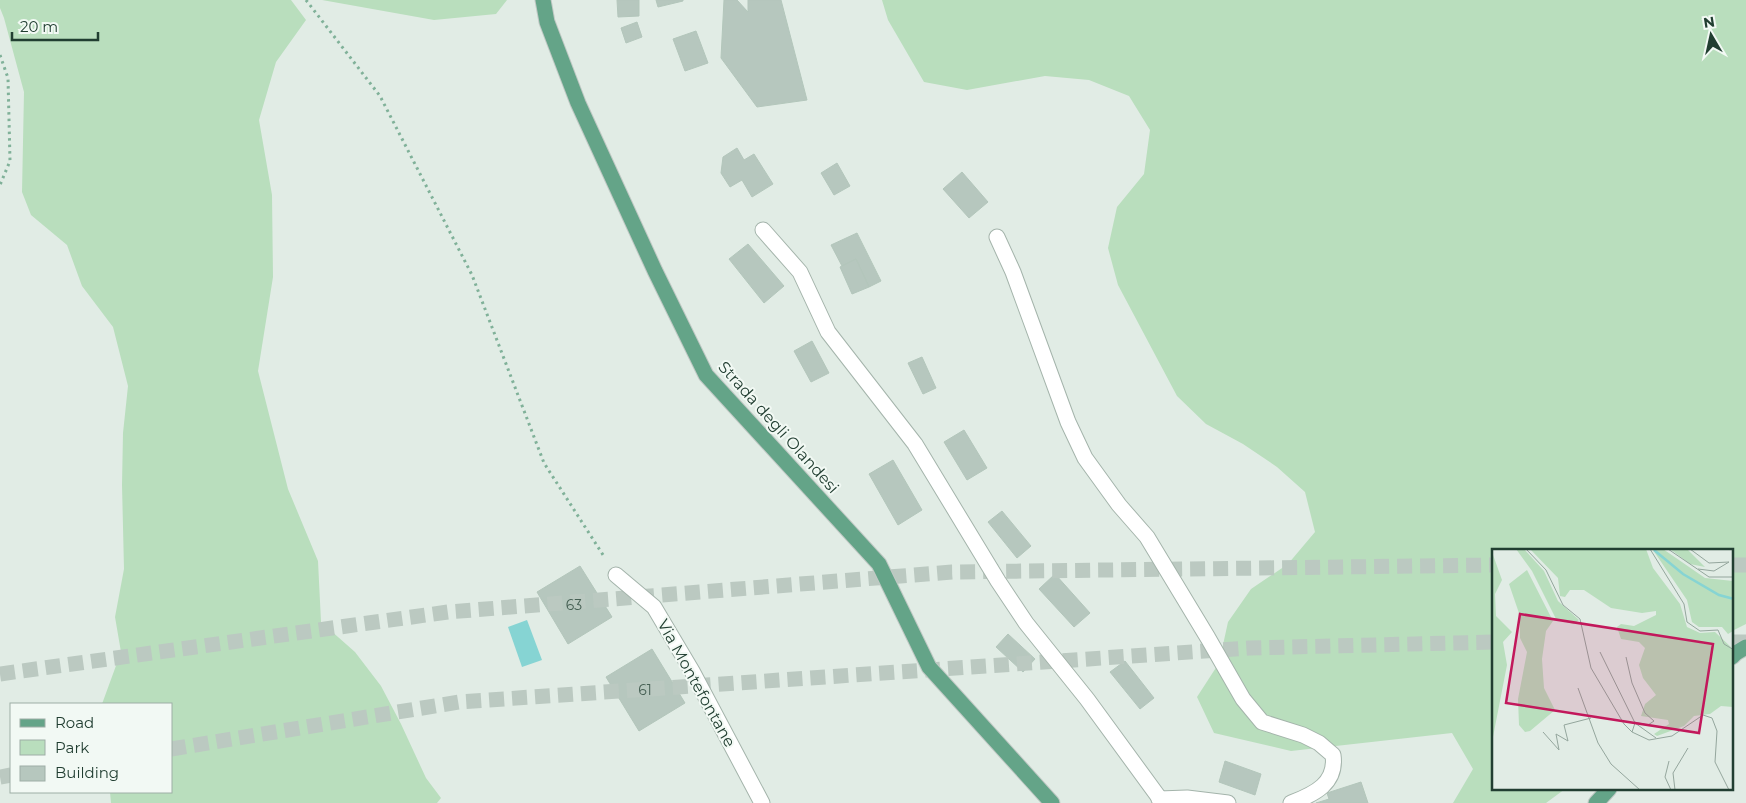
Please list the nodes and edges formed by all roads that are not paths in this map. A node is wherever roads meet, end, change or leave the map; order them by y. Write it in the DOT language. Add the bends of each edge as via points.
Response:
graph roads {
  1 [pos="543,0"];
  2 [pos="763,230"];
  3 [pos="997,237"];
  4 [pos="616,575"];
  5 [pos="1746,647"];
  6 [pos="1734,655"];
  7 [pos="1608,790"];
  8 [pos="1162,801"];
  9 [pos="762,803"];
  10 [pos="1052,803"];
  11 [pos="1228,803"];
  12 [pos="1291,803"];
  13 [pos="1596,803"];
  1 -- 10 [label="main road, Strada degli Olandesi" via="547,22 578,103 706,375 879,564 929,667"];
  2 -- 8 [label="street" via="800,272 828,332 915,444 1026,622"];
  3 -- 12 [label="street" via="1085,458 1147,538 1242,699 1262,722 1303,735 1333,754 1331,776 1320,788"];
  4 -- 9 [label="street, Via Montefontane" via="654,607 692,670"];
  5 -- 6 [label="main road"];
  7 -- 13 [label="main road"];
  8 -- 11 [label="street" via="1187,798"];
}
